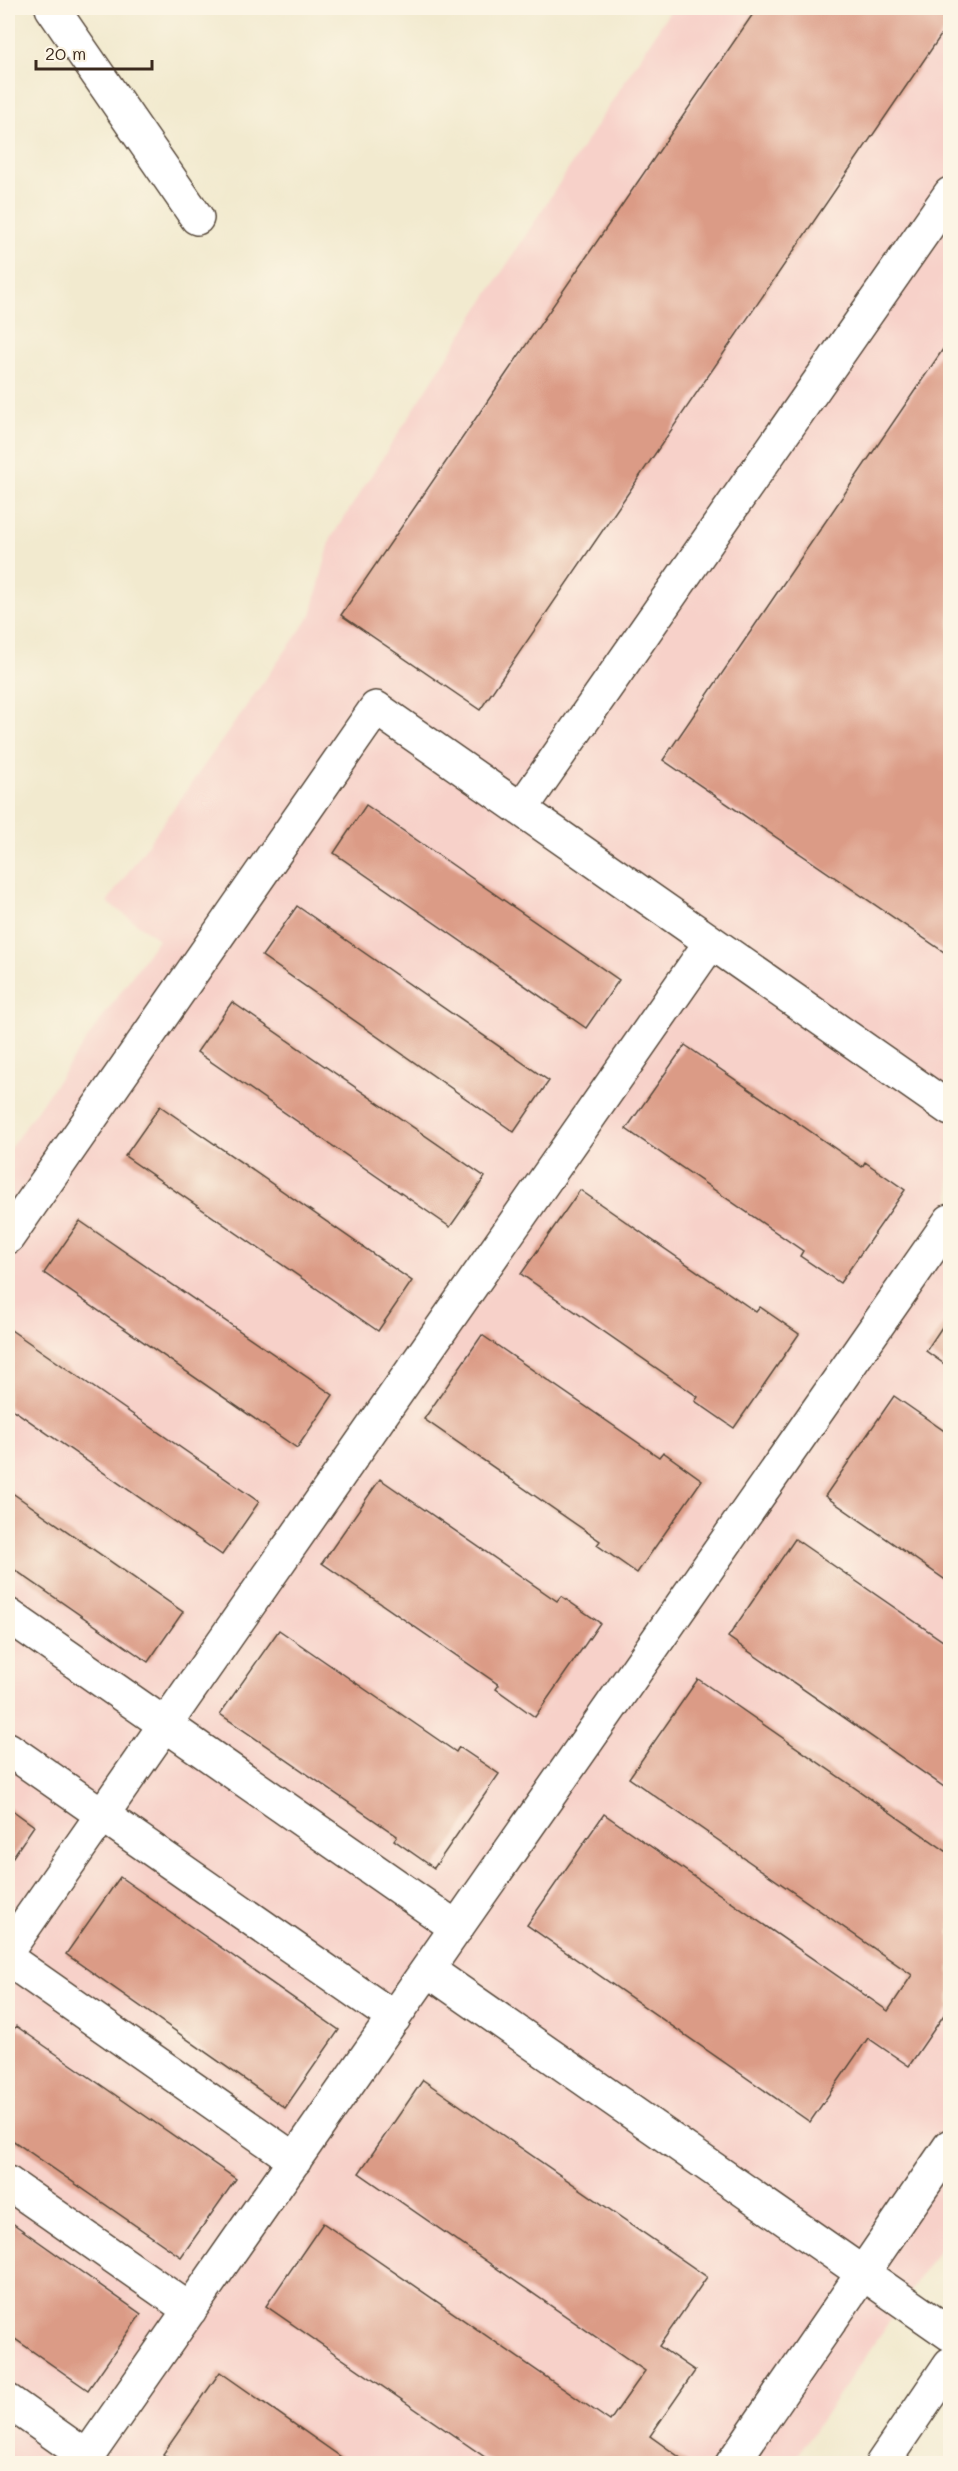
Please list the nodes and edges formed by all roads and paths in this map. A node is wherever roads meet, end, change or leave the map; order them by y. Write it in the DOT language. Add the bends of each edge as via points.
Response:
graph roads {
  1 [pos="52,8"];
  2 [pos="951,194"];
  3 [pos="197,218"];
  4 [pos="521,809"];
  5 [pos="711,942"];
  6 [pos="951,1109"];
  7 [pos="951,1221"];
  8 [pos="8,1237"];
  9 [pos="8,1615"];
  10 [pos="165,1724"];
  11 [pos="8,1749"];
  12 [pos="102,1815"];
  13 [pos="457,1928"];
  14 [pos="13,1931"];
  15 [pos="8,1959"];
  16 [pos="428,1970"];
  17 [pos="394,2018"];
  18 [pos="951,2146"];
  19 [pos="295,2160"];
  20 [pos="8,2183"];
  21 [pos="863,2273"];
  22 [pos="190,2310"];
  23 [pos="951,2334"];
  24 [pos="951,2364"];
  25 [pos="8,2401"];
  26 [pos="85,2460"];
  27 [pos="732,2463"];
  28 [pos="882,2463"];
  1 -- 3 [label="street"];
  2 -- 4 [label="street"];
  4 -- 5 [label="street"];
  4 -- 8 [label="street" via="376,708"];
  5 -- 6 [label="street"];
  5 -- 10 [label="street"];
  7 -- 13 [label="street"];
  9 -- 10 [label="street"];
  10 -- 12 [label="street"];
  10 -- 13 [label="street"];
  11 -- 12 [label="street"];
  12 -- 14 [label="street"];
  12 -- 17 [label="street"];
  13 -- 16 [label="street"];
  15 -- 19 [label="street"];
  16 -- 17 [label="street"];
  16 -- 21 [label="street"];
  17 -- 19 [label="street"];
  18 -- 21 [label="street"];
  19 -- 22 [label="street"];
  20 -- 22 [label="street"];
  21 -- 23 [label="street"];
  21 -- 27 [label="street"];
  22 -- 26 [label="street"];
  24 -- 28 [label="street"];
  25 -- 26 [label="street"];
}
